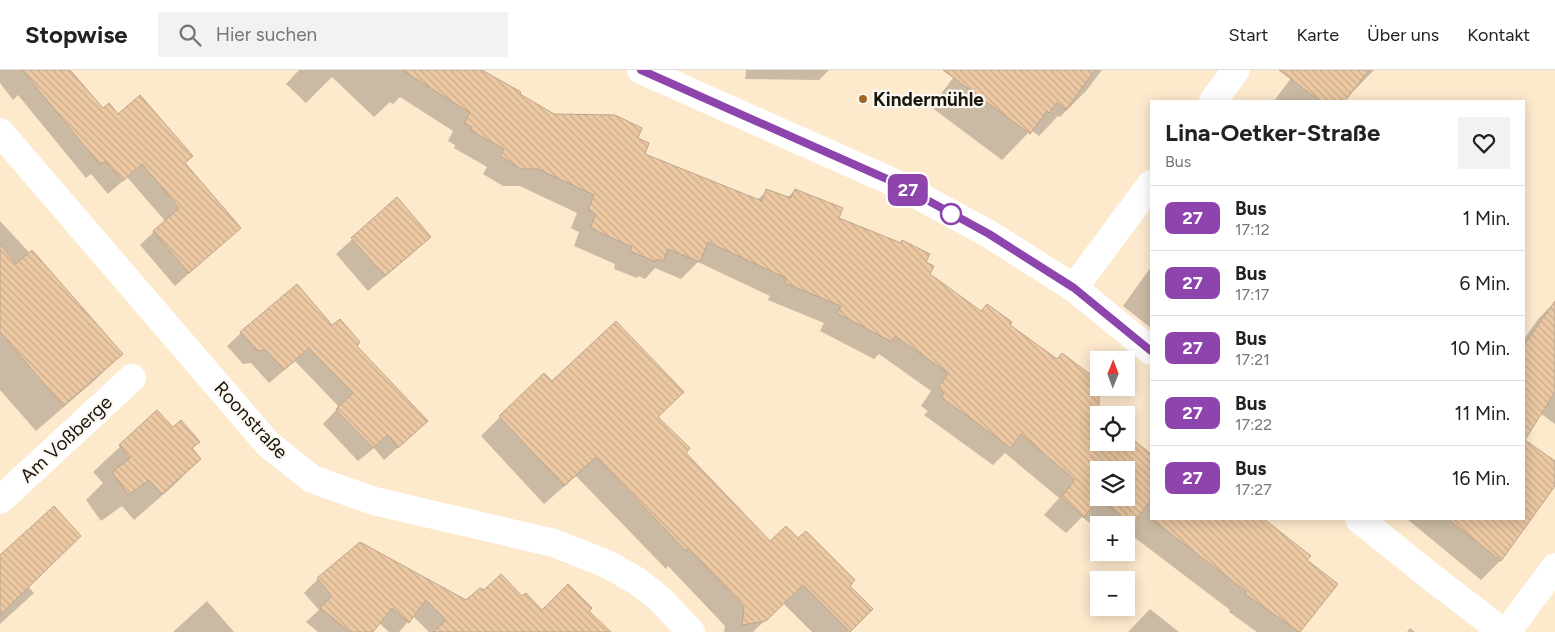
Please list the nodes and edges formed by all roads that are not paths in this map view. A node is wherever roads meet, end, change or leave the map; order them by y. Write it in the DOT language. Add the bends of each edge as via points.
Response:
graph roads {
  1 [pos="641,70"];
  2 [pos="1236,70"];
  3 [pos="1214,100"];
  4 [pos="0,132"];
  5 [pos="1150,185"];
  6 [pos="1074,288"];
  7 [pos="1150,350"];
  8 [pos="132,378"];
  9 [pos="0,500"];
  10 [pos="1360,520"];
  11 [pos="1555,567"];
  12 [pos="692,632"];
  13 [pos="1503,632"];
  14 [pos="1507,632"];
  1 -- 6 [label="street" via="896,183 989,234"];
  2 -- 3 [label="street"];
  4 -- 12 [label="street, Roonstraße" via="268,444 312,479 374,501 554,543 607,564 659,598"];
  5 -- 6 [label="street"];
  6 -- 7 [label="street"];
  8 -- 9 [label="street, Am Voßberge"];
  10 -- 13 [label="street"];
  11 -- 14 [label="street"];
}
